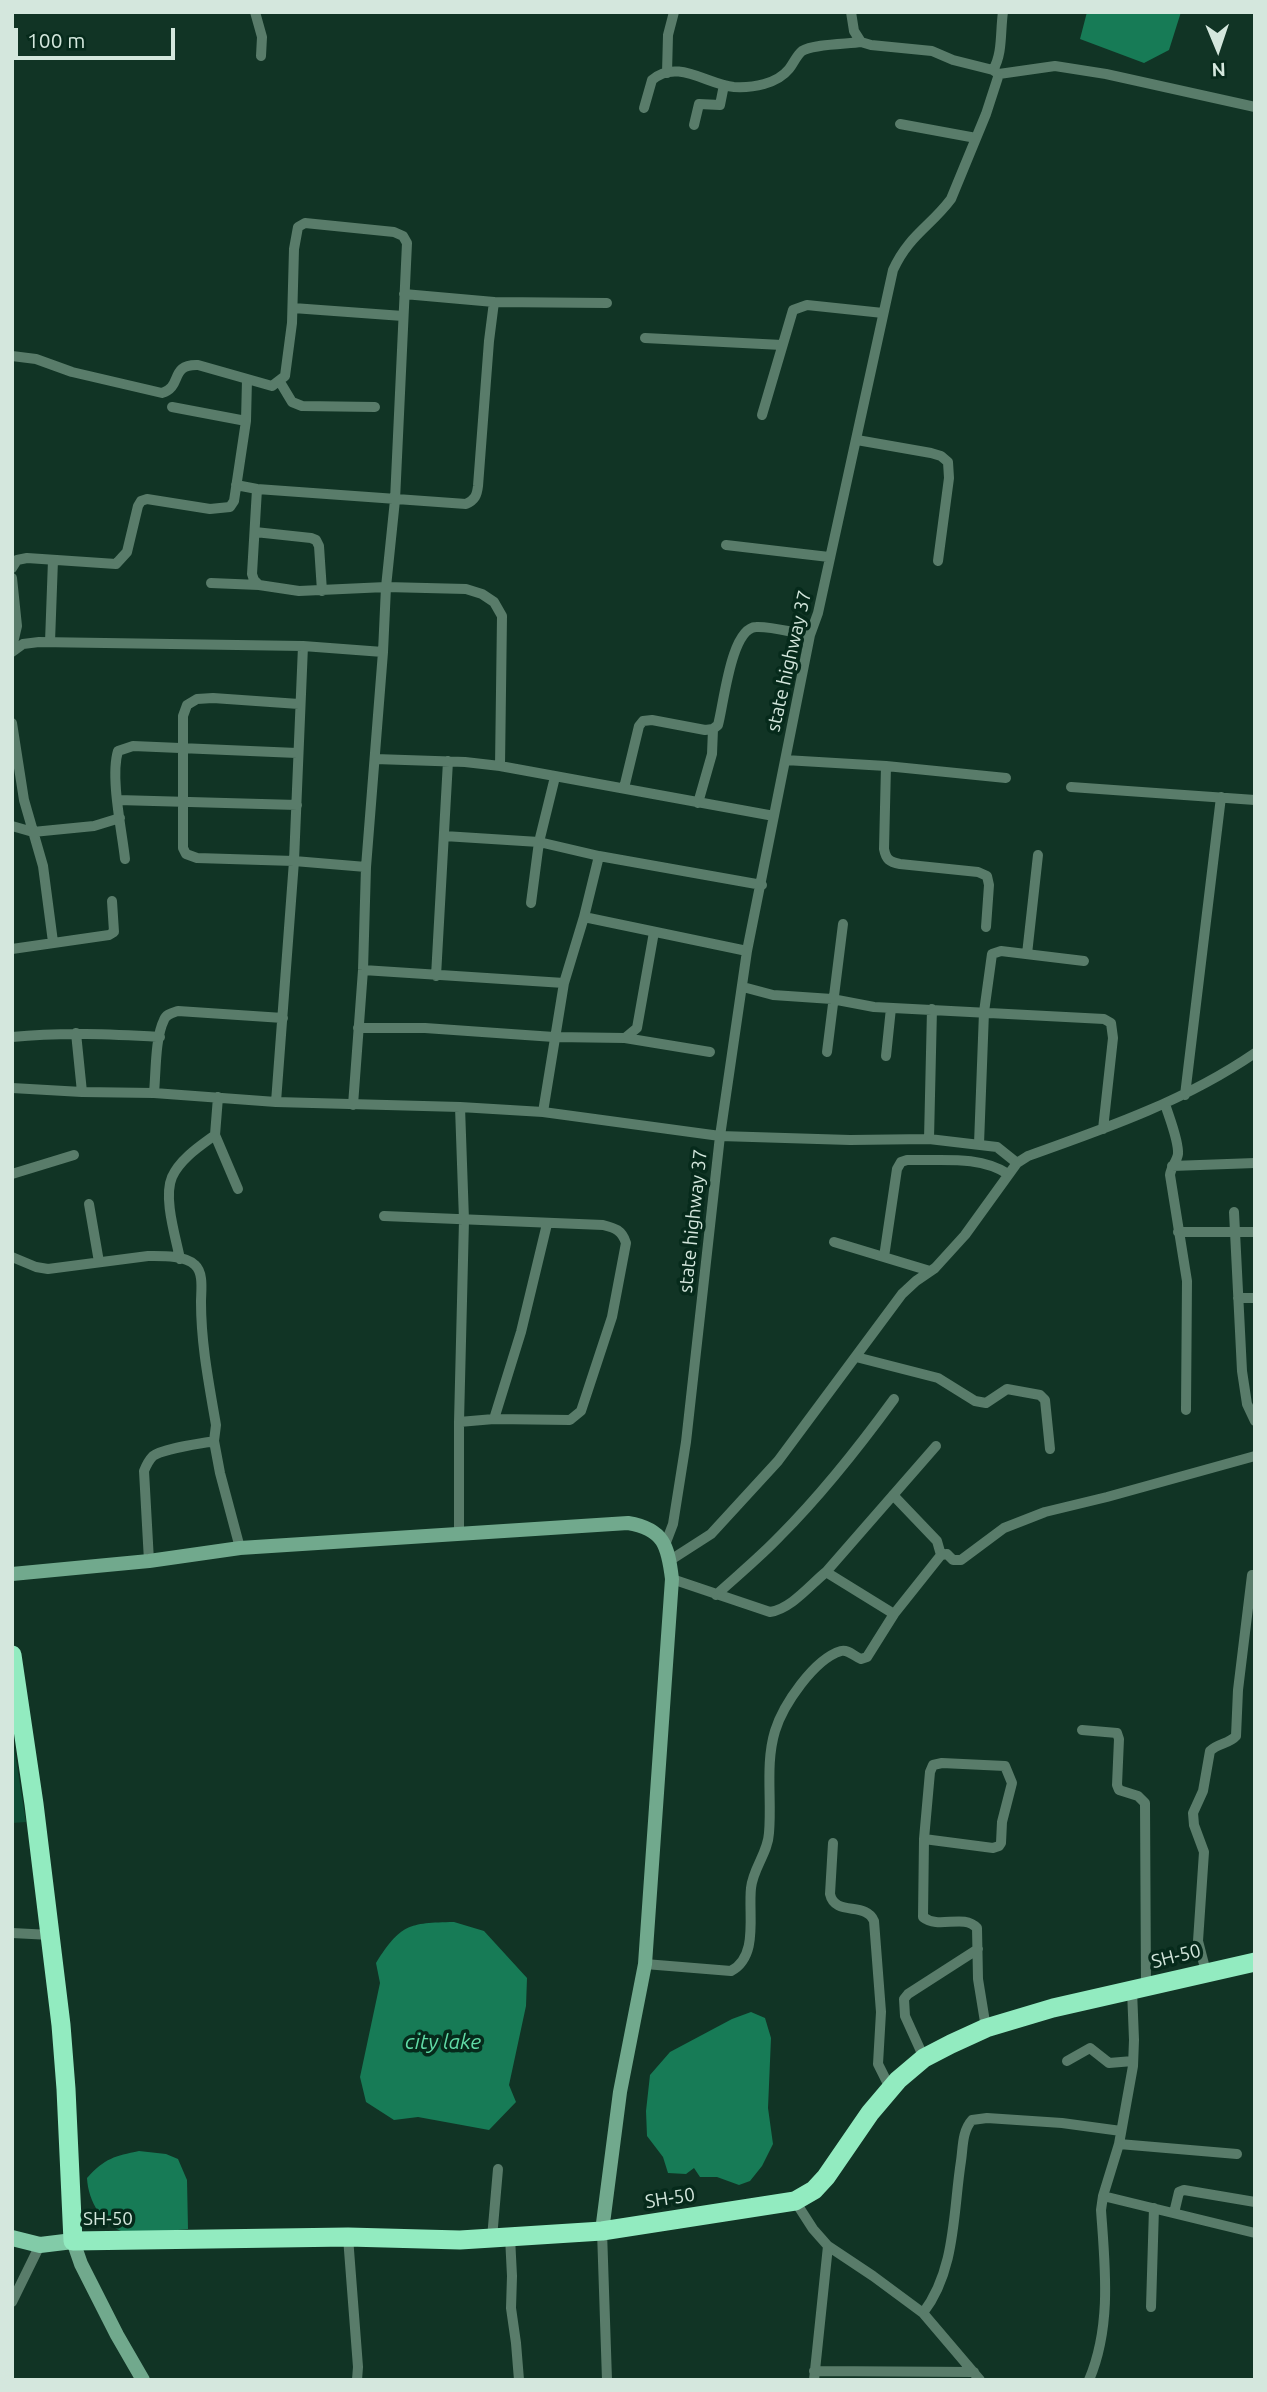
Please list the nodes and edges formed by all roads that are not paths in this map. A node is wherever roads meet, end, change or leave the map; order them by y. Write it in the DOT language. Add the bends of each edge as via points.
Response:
graph roads {
  1 [pos="255,12"];
  2 [pos="674,12"];
  3 [pos="851,12"];
  4 [pos="1003,12"];
  5 [pos="861,42"];
  6 [pos="261,56"];
  7 [pos="996,72"];
  8 [pos="667,73"];
  9 [pos="724,85"];
  10 [pos="1255,107"];
  11 [pos="643,108"];
  12 [pos="900,124"];
  13 [pos="694,125"];
  14 [pos="976,138"];
  15 [pos="404,294"];
  16 [pos="494,302"];
  17 [pos="607,303"];
  18 [pos="293,308"];
  19 [pos="883,313"];
  20 [pos="403,316"];
  21 [pos="645,338"];
  22 [pos="782,345"];
  23 [pos="12,356"];
  24 [pos="247,379"];
  25 [pos="280,382"];
  26 [pos="172,407"];
  27 [pos="375,407"];
  28 [pos="762,415"];
  29 [pos="246,421"];
  30 [pos="857,440"];
  31 [pos="236,485"];
  32 [pos="257,489"];
  33 [pos="395,500"];
  34 [pos="255,532"];
  35 [pos="726,545"];
  36 [pos="829,557"];
  37 [pos="53,560"];
  38 [pos="937,561"];
  39 [pos="12,568"];
  40 [pos="12,578"];
  41 [pos="211,583"];
  42 [pos="260,585"];
  43 [pos="386,587"];
  44 [pos="322,591"];
  45 [pos="810,635"];
  46 [pos="50,642"];
  47 [pos="303,646"];
  48 [pos="12,649"];
  49 [pos="383,652"];
  50 [pos="299,704"];
  51 [pos="12,723"];
  52 [pos="713,729"];
  53 [pos="185,748"];
  54 [pos="298,753"];
  55 [pos="375,759"];
  56 [pos="785,760"];
  57 [pos="447,761"];
  58 [pos="500,766"];
  59 [pos="886,766"];
  60 [pos="555,777"];
  61 [pos="1006,778"];
  62 [pos="1071,787"];
  63 [pos="624,788"];
  64 [pos="1222,797"];
  65 [pos="118,800"];
  66 [pos="1255,800"];
  67 [pos="182,801"];
  68 [pos="698,803"];
  69 [pos="297,805"];
  70 [pos="774,816"];
  71 [pos="120,818"];
  72 [pos="12,826"];
  73 [pos="33,832"];
  74 [pos="444,836"];
  75 [pos="539,842"];
  76 [pos="1038,855"];
  77 [pos="599,856"];
  78 [pos="125,859"];
  79 [pos="294,861"];
  80 [pos="366,867"];
  81 [pos="762,885"];
  82 [pos="113,901"];
  83 [pos="531,903"];
  84 [pos="584,917"];
  85 [pos="843,924"];
  86 [pos="985,927"];
  87 [pos="654,932"];
  88 [pos="53,942"];
  89 [pos="12,949"];
  90 [pos="747,951"];
  91 [pos="1027,954"];
  92 [pos="1084,961"];
  93 [pos="363,970"];
  94 [pos="436,976"];
  95 [pos="564,983"];
  96 [pos="743,987"];
  97 [pos="832,999"];
  98 [pos="891,1008"];
  99 [pos="932,1009"];
  100 [pos="984,1012"];
  101 [pos="283,1018"];
  102 [pos="358,1028"];
  103 [pos="76,1033"];
  104 [pos="12,1037"];
  105 [pos="160,1037"];
  106 [pos="554,1037"];
  107 [pos="625,1038"];
  108 [pos="710,1052"];
  109 [pos="827,1052"];
  110 [pos="1255,1053"];
  111 [pos="886,1056"];
  112 [pos="12,1088"];
  113 [pos="82,1092"];
  114 [pos="154,1093"];
  115 [pos="1185,1095"];
  116 [pos="218,1097"];
  117 [pos="276,1102"];
  118 [pos="1165,1104"];
  119 [pos="353,1105"];
  120 [pos="460,1107"];
  121 [pos="543,1112"];
  122 [pos="1103,1129"];
  123 [pos="215,1135"];
  124 [pos="720,1136"];
  125 [pos="929,1139"];
  126 [pos="979,1144"];
  127 [pos="74,1155"];
  128 [pos="1017,1163"];
  129 [pos="1255,1163"];
  130 [pos="1172,1166"];
  131 [pos="12,1174"];
  132 [pos="1008,1174"];
  133 [pos="238,1189"];
  134 [pos="89,1204"];
  135 [pos="1234,1212"];
  136 [pos="384,1216"];
  137 [pos="464,1220"];
  138 [pos="547,1224"];
  139 [pos="1235,1231"];
  140 [pos="1255,1231"];
  141 [pos="1178,1232"];
  142 [pos="834,1242"];
  143 [pos="884,1257"];
  144 [pos="12,1258"];
  145 [pos="180,1259"];
  146 [pos="99,1262"];
  147 [pos="930,1271"];
  148 [pos="1238,1298"];
  149 [pos="1255,1298"];
  150 [pos="856,1357"];
  151 [pos="894,1399"];
  152 [pos="1186,1410"];
  153 [pos="494,1419"];
  154 [pos="1255,1421"];
  155 [pos="459,1422"];
  156 [pos="214,1441"];
  157 [pos="936,1446"];
  158 [pos="1050,1449"];
  159 [pos="1255,1456"];
  160 [pos="894,1495"];
  161 [pos="459,1533"];
  162 [pos="665,1545"];
  163 [pos="240,1548"];
  164 [pos="941,1555"];
  165 [pos="149,1561"];
  166 [pos="670,1562"];
  167 [pos="826,1572"];
  168 [pos="12,1574"];
  169 [pos="1251,1575"];
  170 [pos="672,1579"];
  171 [pos="716,1595"];
  172 [pos="894,1614"];
  173 [pos="12,1655"];
  174 [pos="1082,1730"];
  175 [pos="924,1839"];
  176 [pos="833,1843"];
  177 [pos="12,1933"];
  178 [pos="51,1935"];
  179 [pos="978,1949"];
  180 [pos="1255,1962"];
  181 [pos="645,1964"];
  182 [pos="1206,1972"];
  183 [pos="1139,1989"];
  184 [pos="986,2028"];
  185 [pos="924,2058"];
  186 [pos="1067,2061"];
  187 [pos="1133,2061"];
  188 [pos="890,2088"];
  189 [pos="1121,2131"];
  190 [pos="1119,2144"];
  191 [pos="1237,2154"];
  192 [pos="498,2169"];
  193 [pos="1103,2196"];
  194 [pos="795,2200"];
  195 [pos="1255,2202"];
  196 [pos="1154,2208"];
  197 [pos="1174,2213"];
  198 [pos="602,2231"];
  199 [pos="1255,2233"];
  200 [pos="12,2238"];
  201 [pos="348,2238"];
  202 [pos="501,2238"];
  203 [pos="73,2241"];
  204 [pos="40,2245"];
  205 [pos="828,2246"];
  206 [pos="12,2302"];
  207 [pos="1151,2307"];
  208 [pos="923,2313"];
  209 [pos="814,2376"];
  210 [pos="977,2376"];
  211 [pos="143,2380"];
  212 [pos="357,2380"];
  213 [pos="519,2380"];
  214 [pos="607,2380"];
  215 [pos="1089,2380"];
  1 -- 6 [label="street" via="262,37"];
  2 -- 8 [label="street"];
  3 -- 5 [label="street"];
  4 -- 7 [label="street, state highway 37"];
  5 -- 7 [label="street" via="932,51"];
  5 -- 9 [label="street" via="807,49 787,72 766,83"];
  7 -- 10 [label="street" via="1055,66"];
  7 -- 14 [label="street, state highway 37"];
  8 -- 9 [label="street" via="693,73"];
  8 -- 11 [label="street" via="650,83"];
  9 -- 13 [label="street" via="720,105 699,104"];
  12 -- 14 [label="street"];
  14 -- 19 [label="street, state highway 37" via="951,199 900,254"];
  15 -- 16 [label="street"];
  15 -- 18 [label="street" via="407,243 403,236 305,223 295,235"];
  15 -- 20 [label="street"];
  16 -- 17 [label="street"];
  16 -- 33 [label="street" via="477,495 466,504"];
  18 -- 20 [label="street"];
  18 -- 25 [label="street" via="285,376"];
  19 -- 22 [label="street" via="798,307"];
  19 -- 30 [label="street, state highway 37"];
  20 -- 33 [label="street"];
  21 -- 22 [label="street"];
  22 -- 28 [label="street"];
  23 -- 24 [label="street" via="162,393 173,385 179,370 189,365"];
  24 -- 25 [label="street" via="272,386"];
  24 -- 29 [label="street"];
  25 -- 27 [label="street" via="297,405"];
  26 -- 29 [label="street"];
  29 -- 31 [label="street"];
  30 -- 36 [label="street, state highway 37"];
  30 -- 38 [label="street" via="931,453 948,462"];
  31 -- 32 [label="street"];
  31 -- 37 [label="street" via="234,501 224,509 141,501 127,552 116,564"];
  32 -- 33 [label="street"];
  32 -- 34 [label="street"];
  33 -- 43 [label="street"];
  34 -- 42 [label="street" via="253,574"];
  34 -- 44 [label="street" via="316,540"];
  35 -- 36 [label="street"];
  36 -- 45 [label="street, state highway 37"];
  37 -- 39 [label="street" via="17,560"];
  37 -- 46 [label="street"];
  40 -- 48 [label="street" via="17,626"];
  41 -- 42 [label="street"];
  42 -- 44 [label="street"];
  43 -- 44 [label="street"];
  43 -- 49 [label="street"];
  43 -- 58 [label="street" via="466,589 494,602 502,616"];
  45 -- 52 [label="street" via="757,626 747,629 735,649 718,725"];
  45 -- 56 [label="street, state highway 37"];
  46 -- 47 [label="street"];
  46 -- 48 [label="street"];
  47 -- 49 [label="street"];
  47 -- 50 [label="street"];
  49 -- 55 [label="street"];
  50 -- 53 [label="street" via="197,699 187,705 184,716"];
  50 -- 54 [label="street"];
  51 -- 73 [label="street"];
  52 -- 63 [label="street" via="643,721"];
  52 -- 68 [label="street" via="712,754"];
  53 -- 54 [label="street"];
  53 -- 65 [label="street" via="133,746 118,751"];
  53 -- 67 [label="street"];
  54 -- 69 [label="street"];
  55 -- 57 [label="street"];
  55 -- 80 [label="street"];
  56 -- 59 [label="street"];
  56 -- 70 [label="street, state highway 37"];
  57 -- 58 [label="street"];
  57 -- 74 [label="street"];
  58 -- 60 [label="street"];
  59 -- 61 [label="street"];
  59 -- 86 [label="street" via="886,858 987,876"];
  60 -- 63 [label="street"];
  60 -- 75 [label="street"];
  62 -- 64 [label="street"];
  63 -- 68 [label="street"];
  64 -- 66 [label="street"];
  64 -- 115 [label="street"];
  65 -- 67 [label="street"];
  65 -- 71 [label="street"];
  67 -- 69 [label="street"];
  67 -- 79 [label="street" via="183,848 190,857"];
  68 -- 70 [label="street"];
  69 -- 79 [label="street"];
  70 -- 81 [label="street, state highway 37"];
  71 -- 73 [label="street" via="94,826"];
  71 -- 78 [label="street"];
  72 -- 73 [label="street"];
  73 -- 88 [label="street" via="43,866"];
  74 -- 75 [label="street"];
  74 -- 94 [label="street"];
  75 -- 77 [label="street"];
  75 -- 83 [label="street"];
  76 -- 91 [label="street"];
  77 -- 81 [label="street"];
  77 -- 84 [label="street"];
  79 -- 80 [label="street"];
  79 -- 101 [label="street"];
  80 -- 93 [label="street"];
  81 -- 90 [label="street, state highway 37"];
  82 -- 88 [label="street" via="114,932"];
  84 -- 87 [label="street"];
  84 -- 95 [label="street"];
  85 -- 97 [label="street"];
  87 -- 90 [label="street"];
  87 -- 107 [label="street" via="637,1028"];
  88 -- 89 [label="street"];
  90 -- 96 [label="street, state highway 37"];
  91 -- 92 [label="street"];
  91 -- 100 [label="street" via="992,954"];
  93 -- 94 [label="street"];
  93 -- 102 [label="street"];
  94 -- 95 [label="street"];
  95 -- 106 [label="street"];
  96 -- 97 [label="street" via="774,995"];
  96 -- 124 [label="street, state highway 37"];
  97 -- 98 [label="street"];
  97 -- 109 [label="street"];
  98 -- 99 [label="street"];
  98 -- 111 [label="street"];
  99 -- 100 [label="street"];
  99 -- 125 [label="street"];
  100 -- 122 [label="street" via="1111,1023"];
  100 -- 126 [label="street"];
  101 -- 105 [label="street" via="178,1011 164,1018"];
  101 -- 117 [label="street"];
  102 -- 106 [label="street"];
  102 -- 119 [label="street"];
  103 -- 104 [label="street"];
  103 -- 105 [label="street"];
  103 -- 113 [label="street"];
  105 -- 114 [label="street"];
  106 -- 107 [label="street"];
  106 -- 121 [label="street"];
  107 -- 108 [label="street"];
  110 -- 115 [label="street"];
  112 -- 113 [label="street"];
  113 -- 114 [label="street"];
  114 -- 116 [label="street"];
  115 -- 118 [label="street"];
  116 -- 117 [label="street"];
  116 -- 123 [label="street"];
  117 -- 119 [label="street"];
  118 -- 122 [label="street"];
  118 -- 130 [label="street" via="1177,1147"];
  119 -- 120 [label="street"];
  120 -- 121 [label="street"];
  120 -- 137 [label="street"];
  121 -- 124 [label="street"];
  122 -- 128 [label="street"];
  123 -- 133 [label="street"];
  123 -- 145 [label="street" via="196,1148 172,1177 172,1222"];
  124 -- 125 [label="street"];
  124 -- 162 [label="street, state highway 37" via="686,1442 673,1524"];
  125 -- 126 [label="street"];
  126 -- 128 [label="street" via="997,1147"];
  127 -- 131 [label="street"];
  128 -- 132 [label="street"];
  129 -- 130 [label="street"];
  130 -- 141 [label="street"];
  132 -- 143 [label="street" via="971,1161 901,1162"];
  132 -- 147 [label="street" via="965,1235"];
  134 -- 146 [label="street"];
  135 -- 139 [label="street"];
  136 -- 137 [label="street"];
  137 -- 138 [label="street"];
  137 -- 155 [label="street"];
  138 -- 153 [label="street"];
  138 -- 153 [label="street" via="603,1225 623,1234 626,1243 612,1317 582,1411 570,1420"];
  139 -- 140 [label="street"];
  139 -- 141 [label="street"];
  139 -- 148 [label="street"];
  141 -- 152 [label="street" via="1186,1281"];
  142 -- 143 [label="street"];
  143 -- 147 [label="street"];
  144 -- 146 [label="street" via="48,1269"];
  145 -- 146 [label="street" via="148,1256"];
  145 -- 156 [label="street" via="196,1265 200,1276"];
  147 -- 150 [label="street" via="902,1294"];
  148 -- 149 [label="street"];
  148 -- 154 [label="street" via="1244,1389"];
  150 -- 158 [label="street" via="938,1378 975,1401 986,1403 1007,1389 1040,1395 1045,1400"];
  150 -- 166 [label="street" via="778,1461 724,1521"];
  151 -- 171 [label="street" via="803,1511"];
  153 -- 155 [label="street"];
  155 -- 161 [label="street"];
  156 -- 163 [label="street"];
  156 -- 165 [label="street" via="162,1453 148,1463 144,1471"];
  157 -- 160 [label="street"];
  159 -- 164 [label="street" via="1045,1512 1004,1528 961,1560"];
  160 -- 164 [label="street" via="937,1541"];
  160 -- 167 [label="street"];
  161 -- 162 [label="street" via="628,1523 656,1533"];
  161 -- 163 [label="street"];
  162 -- 166 [label="street"];
  163 -- 165 [label="street"];
  164 -- 172 [label="street"];
  165 -- 168 [label="street"];
  166 -- 170 [label="street"];
  167 -- 171 [label="street" via="778,1611"];
  167 -- 172 [label="street"];
  169 -- 182 [label="street" via="1236,1736 1210,1751 1203,1791 1193,1814 1204,1852 1198,1941"];
  170 -- 171 [label="street"];
  170 -- 181 [label="street"];
  172 -- 181 [label="street" via="867,1657 840,1651 815,1667 783,1713 775,1732 769,1833 754,1871 745,1959 731,1971"];
  173 -- 178 [label="highway"];
  174 -- 183 [label="street" via="1117,1734 1117,1785 1144,1803"];
  175 -- 175 [label="street" via="933,1765 1005,1766 1012,1783 999,1846"];
  175 -- 179 [label="street" via="923,1917 937,1923 974,1924"];
  176 -- 188 [label="street" via="832,1902 865,1910 874,1922 881,2012 878,2064"];
  177 -- 178 [label="street"];
  178 -- 203 [label="highway" via="66,2089"];
  179 -- 184 [label="street"];
  179 -- 185 [label="street" via="904,1999 905,2016"];
  180 -- 182 [label="highway, SH-50"];
  181 -- 198 [label="street" via="620,2092"];
  182 -- 183 [label="highway, SH-50"];
  183 -- 184 [label="highway, SH-50"];
  183 -- 187 [label="street"];
  184 -- 185 [label="highway, SH-50"];
  185 -- 188 [label="highway, SH-50"];
  186 -- 187 [label="street" via="1090,2048 1109,2063"];
  187 -- 189 [label="street"];
  188 -- 194 [label="highway, SH-50" via="827,2177"];
  189 -- 190 [label="street"];
  189 -- 208 [label="street" via="1062,2123 972,2120 965,2131 950,2254"];
  190 -- 191 [label="street"];
  190 -- 193 [label="street"];
  192 -- 202 [label="street"];
  193 -- 196 [label="street"];
  193 -- 215 [label="street" via="1106,2296"];
  194 -- 198 [label="highway, SH-50"];
  194 -- 205 [label="street"];
  195 -- 197 [label="street" via="1184,2190 1179,2192"];
  196 -- 197 [label="street"];
  196 -- 207 [label="street"];
  197 -- 199 [label="street"];
  198 -- 202 [label="highway, SH-50"];
  198 -- 214 [label="street"];
  200 -- 204 [label="main road, SH-50"];
  201 -- 202 [label="highway, SH-50"];
  201 -- 203 [label="highway, SH-50"];
  201 -- 212 [label="street"];
  202 -- 213 [label="street" via="512,2276"];
  203 -- 204 [label="main road, SH-50"];
  203 -- 211 [label="street" via="80,2264"];
  204 -- 206 [label="street"];
  205 -- 208 [label="street"];
  205 -- 209 [label="street"];
  208 -- 210 [label="street"];
  209 -- 210 [label="street"];
}
